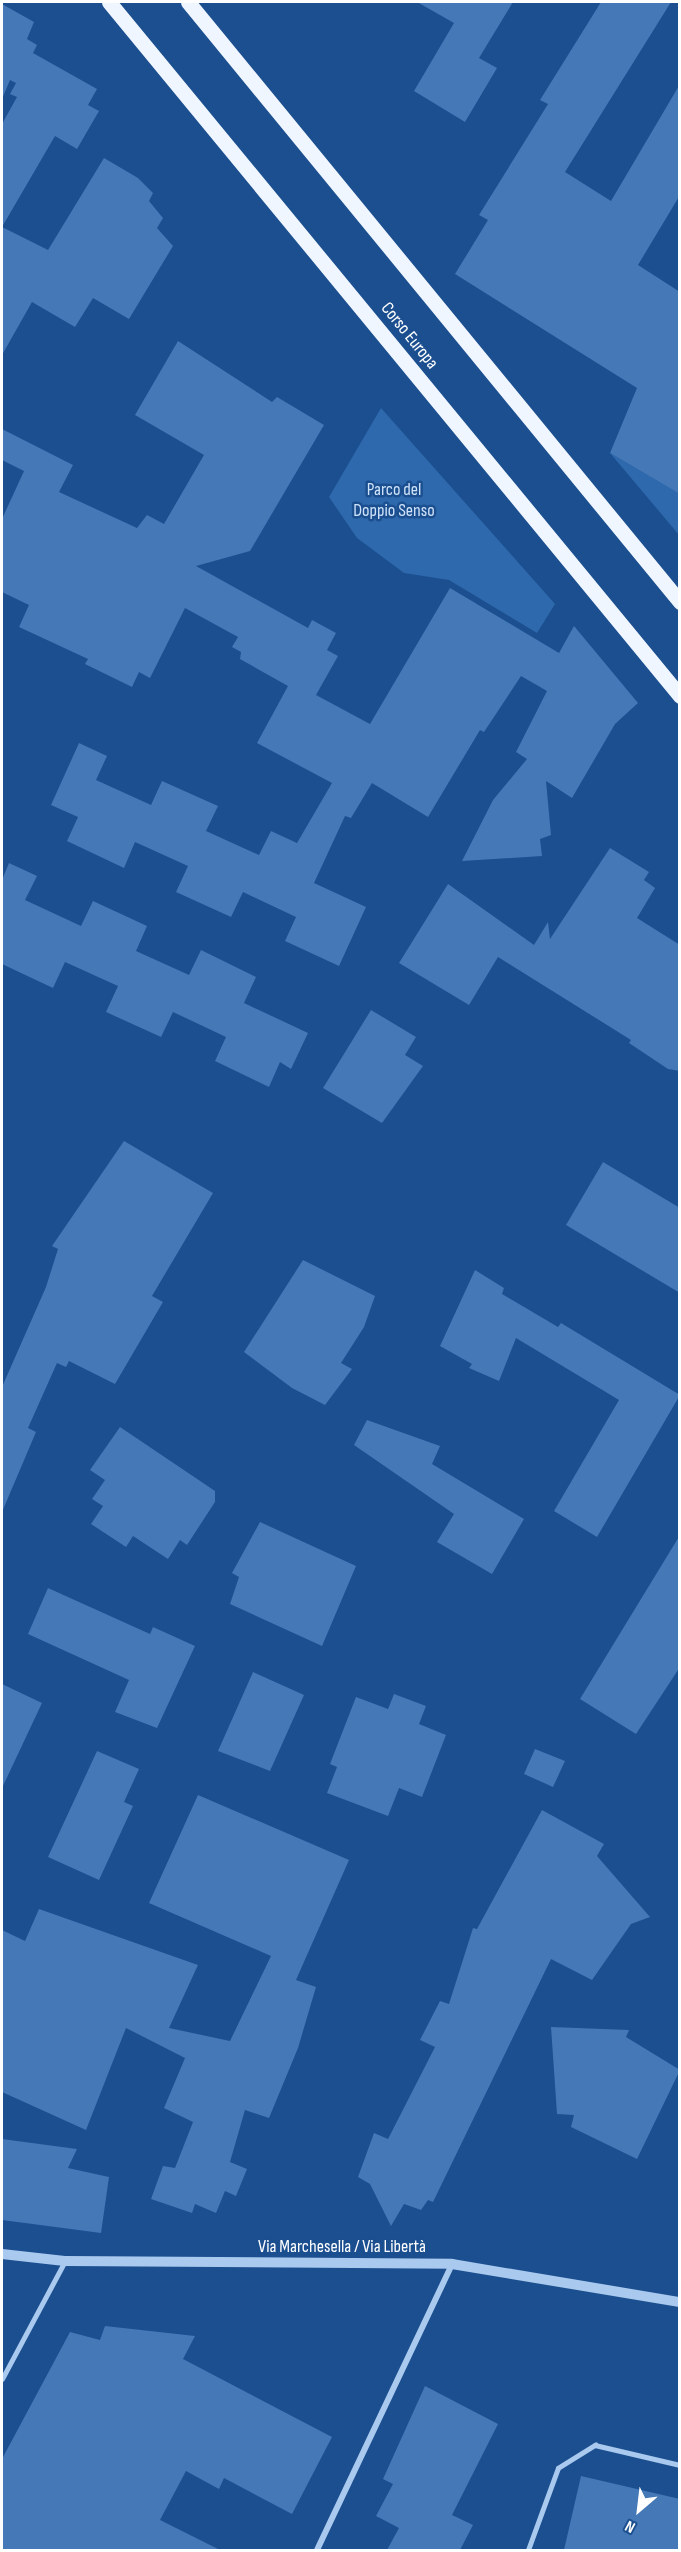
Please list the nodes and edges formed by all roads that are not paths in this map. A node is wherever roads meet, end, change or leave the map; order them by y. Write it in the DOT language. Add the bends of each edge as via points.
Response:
graph roads {
  1 [pos="109,2"];
  2 [pos="188,2"];
  3 [pos="680,602"];
  4 [pos="680,696"];
  5 [pos="2,2254"];
  6 [pos="65,2260"];
  7 [pos="452,2264"];
  8 [pos="680,2302"];
  9 [pos="2,2379"];
  10 [pos="680,2465"];
  11 [pos="316,2550"];
  12 [pos="528,2550"];
  1 -- 4 [label="main road, Corso Europa"];
  2 -- 3 [label="main road"];
  5 -- 6 [label="street, Via Marchesella / Via Libertà"];
  6 -- 7 [label="street, Via Marchesella / Via Libertà"];
  6 -- 9 [label="lane"];
  7 -- 8 [label="street, Via Marchesella / Via Libertà"];
  7 -- 11 [label="street"];
  10 -- 12 [label="lane" via="595,2445 558,2468"];
}
